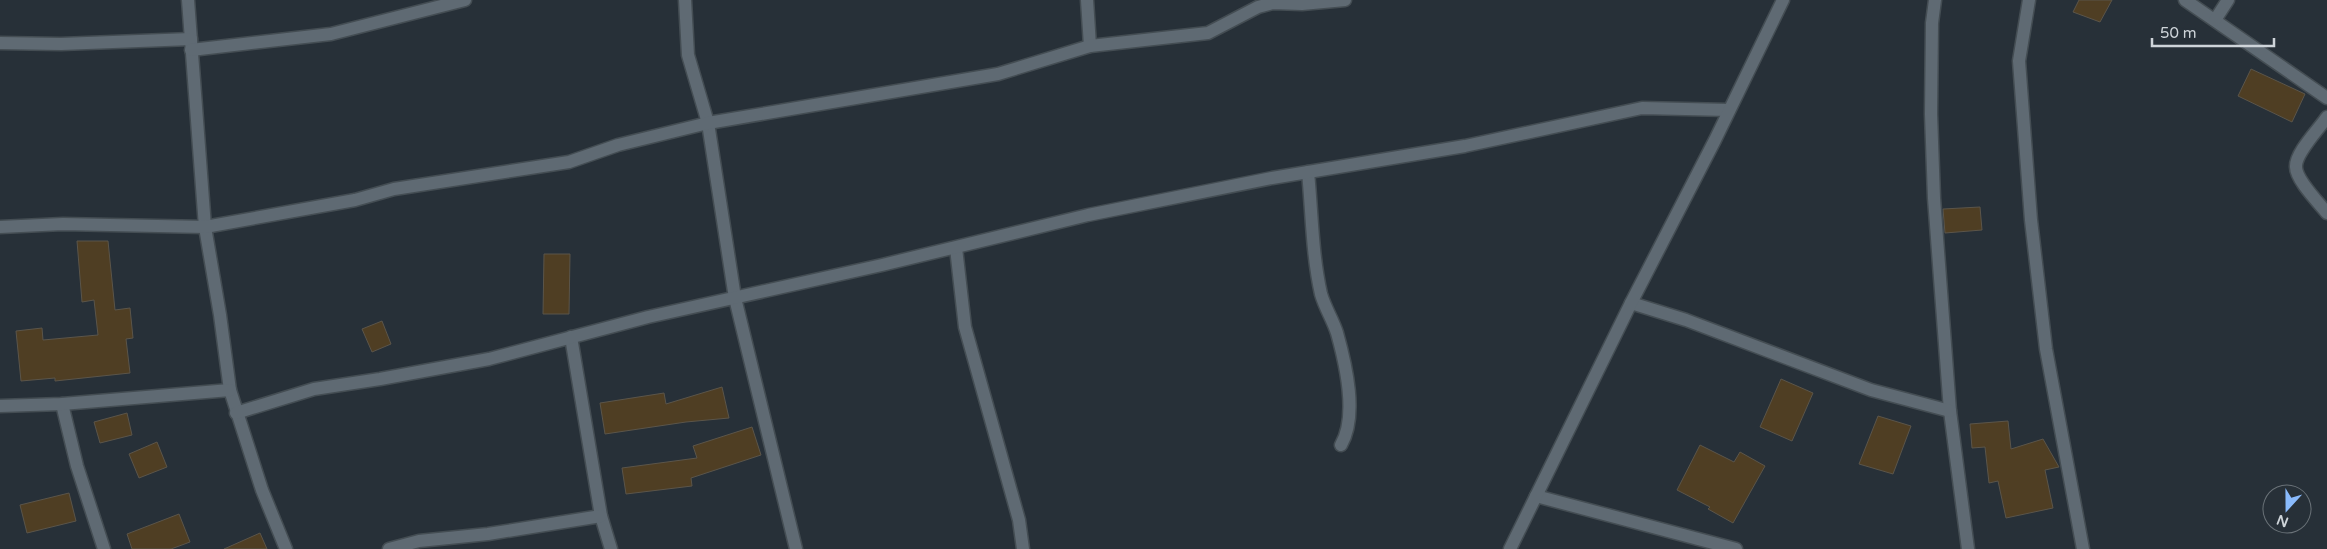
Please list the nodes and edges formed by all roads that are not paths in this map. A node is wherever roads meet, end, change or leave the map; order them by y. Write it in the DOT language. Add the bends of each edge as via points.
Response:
graph roads {
  1 [pos="188,0"];
  2 [pos="465,0"];
  3 [pos="685,0"];
  4 [pos="1087,0"];
  5 [pos="1345,0"];
  6 [pos="1783,0"];
  7 [pos="1935,0"];
  8 [pos="2029,0"];
  9 [pos="2185,0"];
  10 [pos="2228,0"];
  11 [pos="2215,20"];
  12 [pos="0,43"];
  13 [pos="191,44"];
  14 [pos="1090,46"];
  15 [pos="2327,98"];
  16 [pos="1729,110"];
  17 [pos="2327,117"];
  18 [pos="708,123"];
  19 [pos="1308,172"];
  20 [pos="2327,213"];
  21 [pos="0,227"];
  22 [pos="205,227"];
  23 [pos="956,248"];
  24 [pos="735,298"];
  25 [pos="1630,303"];
  26 [pos="571,337"];
  27 [pos="230,390"];
  28 [pos="62,404"];
  29 [pos="0,406"];
  30 [pos="1950,411"];
  31 [pos="236,413"];
  32 [pos="1340,445"];
  33 [pos="1536,496"];
  34 [pos="601,516"];
  35 [pos="1710,545"];
  36 [pos="104,549"];
  37 [pos="286,549"];
  38 [pos="389,549"];
  39 [pos="611,549"];
  40 [pos="796,549"];
  41 [pos="1023,549"];
  42 [pos="1510,549"];
  43 [pos="1736,549"];
  44 [pos="1968,549"];
  45 [pos="2083,549"];
  1 -- 13 [label="street"];
  2 -- 13 [label="street" via="330,34"];
  3 -- 18 [label="street" via="688,55"];
  4 -- 14 [label="street"];
  5 -- 14 [label="street" via="1274,3 1258,7 1208,33"];
  6 -- 16 [label="street"];
  7 -- 30 [label="street" via="1932,23 1934,198"];
  8 -- 45 [label="street" via="2019,61 2031,220 2046,349"];
  9 -- 11 [label="street"];
  10 -- 11 [label="street"];
  11 -- 15 [label="street"];
  12 -- 13 [label="street"];
  13 -- 22 [label="street"];
  14 -- 18 [label="street" via="998,74"];
  16 -- 19 [label="street" via="1642,108 1465,146"];
  16 -- 25 [label="street"];
  17 -- 20 [label="street" via="2300,154 2295,167 2299,178"];
  18 -- 22 [label="street" via="618,145 569,162 394,189 355,200"];
  18 -- 24 [label="street"];
  19 -- 23 [label="street" via="1088,215"];
  19 -- 32 [label="street" via="1313,243 1322,295 1348,379 1349,426"];
  21 -- 22 [label="street" via="63,224"];
  22 -- 27 [label="street"];
  23 -- 24 [label="street"];
  23 -- 41 [label="street" via="965,327 1019,520"];
  24 -- 26 [label="street"];
  24 -- 40 [label="street"];
  25 -- 30 [label="street" via="1686,320 1871,390"];
  25 -- 33 [label="street"];
  26 -- 31 [label="street" via="456,365 314,388"];
  26 -- 34 [label="street"];
  27 -- 28 [label="street"];
  27 -- 31 [label="street"];
  28 -- 29 [label="street"];
  28 -- 36 [label="street" via="77,466"];
  30 -- 44 [label="street"];
  31 -- 37 [label="street"];
  33 -- 35 [label="street"];
  33 -- 42 [label="street"];
  34 -- 38 [label="street" via="419,541"];
  34 -- 39 [label="street"];
  35 -- 43 [label="street"];
}
